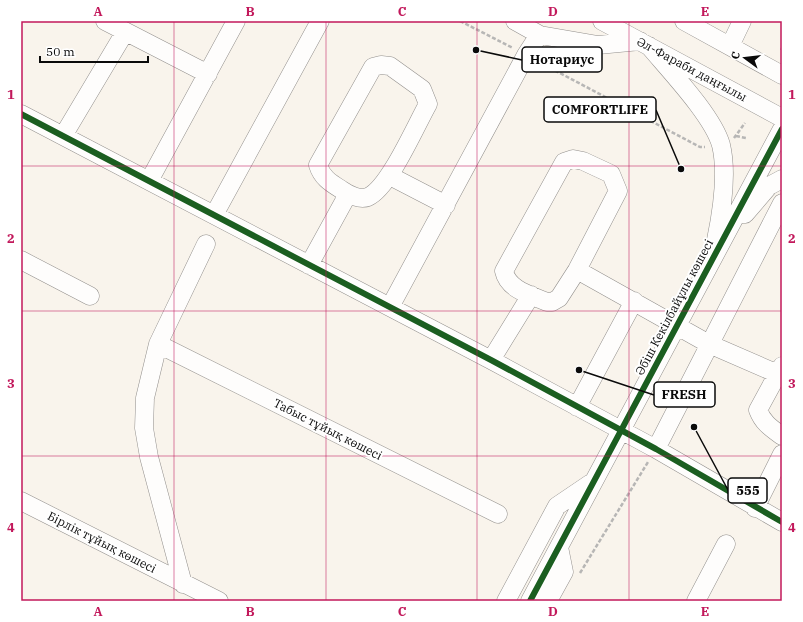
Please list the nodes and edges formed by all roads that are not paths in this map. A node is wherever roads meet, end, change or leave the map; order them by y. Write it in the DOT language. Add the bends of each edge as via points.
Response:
graph roads {
  1 [pos="105,21"];
  2 [pos="236,21"];
  3 [pos="320,21"];
  4 [pos="515,21"];
  5 [pos="602,21"];
  6 [pos="684,21"];
  7 [pos="742,21"];
  8 [pos="126,32"];
  9 [pos="539,35"];
  10 [pos="644,44"];
  11 [pos="730,46"];
  12 [pos="208,74"];
  13 [pos="782,75"];
  14 [pos="21,114"];
  15 [pos="782,118"];
  16 [pos="782,129"];
  17 [pos="63,136"];
  18 [pos="390,176"];
  19 [pos="782,179"];
  20 [pos="149,181"];
  21 [pos="348,194"];
  22 [pos="782,202"];
  23 [pos="446,205"];
  24 [pos="214,215"];
  25 [pos="206,244"];
  26 [pos="21,260"];
  27 [pos="712,260"];
  28 [pos="309,265"];
  29 [pos="577,270"];
  30 [pos="530,295"];
  31 [pos="90,296"];
  32 [pos="634,301"];
  33 [pos="390,307"];
  34 [pos="677,326"];
  35 [pos="158,344"];
  36 [pos="709,344"];
  37 [pos="491,360"];
  38 [pos="780,370"];
  39 [pos="577,407"];
  40 [pos="621,431"];
  41 [pos="782,436"];
  42 [pos="656,449"];
  43 [pos="782,454"];
  44 [pos="593,482"];
  45 [pos="21,501"];
  46 [pos="755,508"];
  47 [pos="498,514"];
  48 [pos="782,522"];
  49 [pos="726,544"];
  50 [pos="559,547"];
  51 [pos="183,584"];
  52 [pos="219,601"];
  53 [pos="506,601"];
  54 [pos="530,601"];
  55 [pos="548,601"];
  56 [pos="696,601"];
  1 -- 8 [label="street"];
  2 -- 12 [label="street"];
  3 -- 24 [label="street"];
  4 -- 9 [label="street"];
  5 -- 10 [label="street, Әл-Фараби даңғылы"];
  6 -- 11 [label="street"];
  7 -- 11 [label="street"];
  8 -- 12 [label="street"];
  8 -- 17 [label="street"];
  9 -- 10 [label="street" via="598,45"];
  9 -- 23 [label="street"];
  10 -- 15 [label="street, Әл-Фараби даңғылы"];
  10 -- 27 [label="street" via="706,116 721,145 723,205"];
  11 -- 13 [label="street"];
  12 -- 20 [label="street"];
  14 -- 17 [label="street"];
  16 -- 27 [label="street, Әбіш Кекілбайұлы көшесі"];
  17 -- 20 [label="street"];
  18 -- 21 [label="street" via="368,197 361,198"];
  18 -- 21 [label="street" via="428,104 422,89 390,66 381,64 373,67 318,164 321,174"];
  18 -- 23 [label="street"];
  19 -- 27 [label="street" via="769,186 759,197"];
  20 -- 24 [label="street"];
  21 -- 28 [label="street"];
  22 -- 36 [label="street"];
  23 -- 33 [label="street"];
  24 -- 28 [label="street"];
  25 -- 35 [label="street"];
  26 -- 31 [label="street"];
  27 -- 34 [label="street, Әбіш Кекілбайұлы көшесі"];
  28 -- 33 [label="street"];
  29 -- 30 [label="street" via="559,298 552,302"];
  29 -- 30 [label="street" via="618,190 611,174 573,159 564,162 504,271 511,286"];
  29 -- 32 [label="street"];
  30 -- 37 [label="street"];
  32 -- 34 [label="street"];
  32 -- 39 [label="street"];
  33 -- 37 [label="street"];
  34 -- 36 [label="street"];
  34 -- 40 [label="street, Әбіш Кекілбайұлы көшесі"];
  35 -- 47 [label="street, Табыс тұйық көшесі"];
  35 -- 51 [label="street" via="145,398 144,428 149,457"];
  36 -- 38 [label="street"];
  36 -- 42 [label="street"];
  37 -- 39 [label="street"];
  38 -- 41 [label="street" via="758,410 767,426"];
  39 -- 40 [label="street"];
  40 -- 42 [label="street"];
  40 -- 44 [label="street, Әбіш Кекілбайұлы көшесі"];
  42 -- 46 [label="street"];
  43 -- 46 [label="street"];
  44 -- 50 [label="street, Әбіш Кекілбайұлы көшесі"];
  44 -- 53 [label="street" via="557,506"];
  45 -- 51 [label="street, Бірлік тұйық көшесі"];
  46 -- 48 [label="street"];
  49 -- 56 [label="street"];
  50 -- 54 [label="street, Әбіш Кекілбайұлы көшесі"];
  50 -- 55 [label="street" via="564,572"];
  51 -- 52 [label="street, Бірлік тұйық көшесі"];
}
